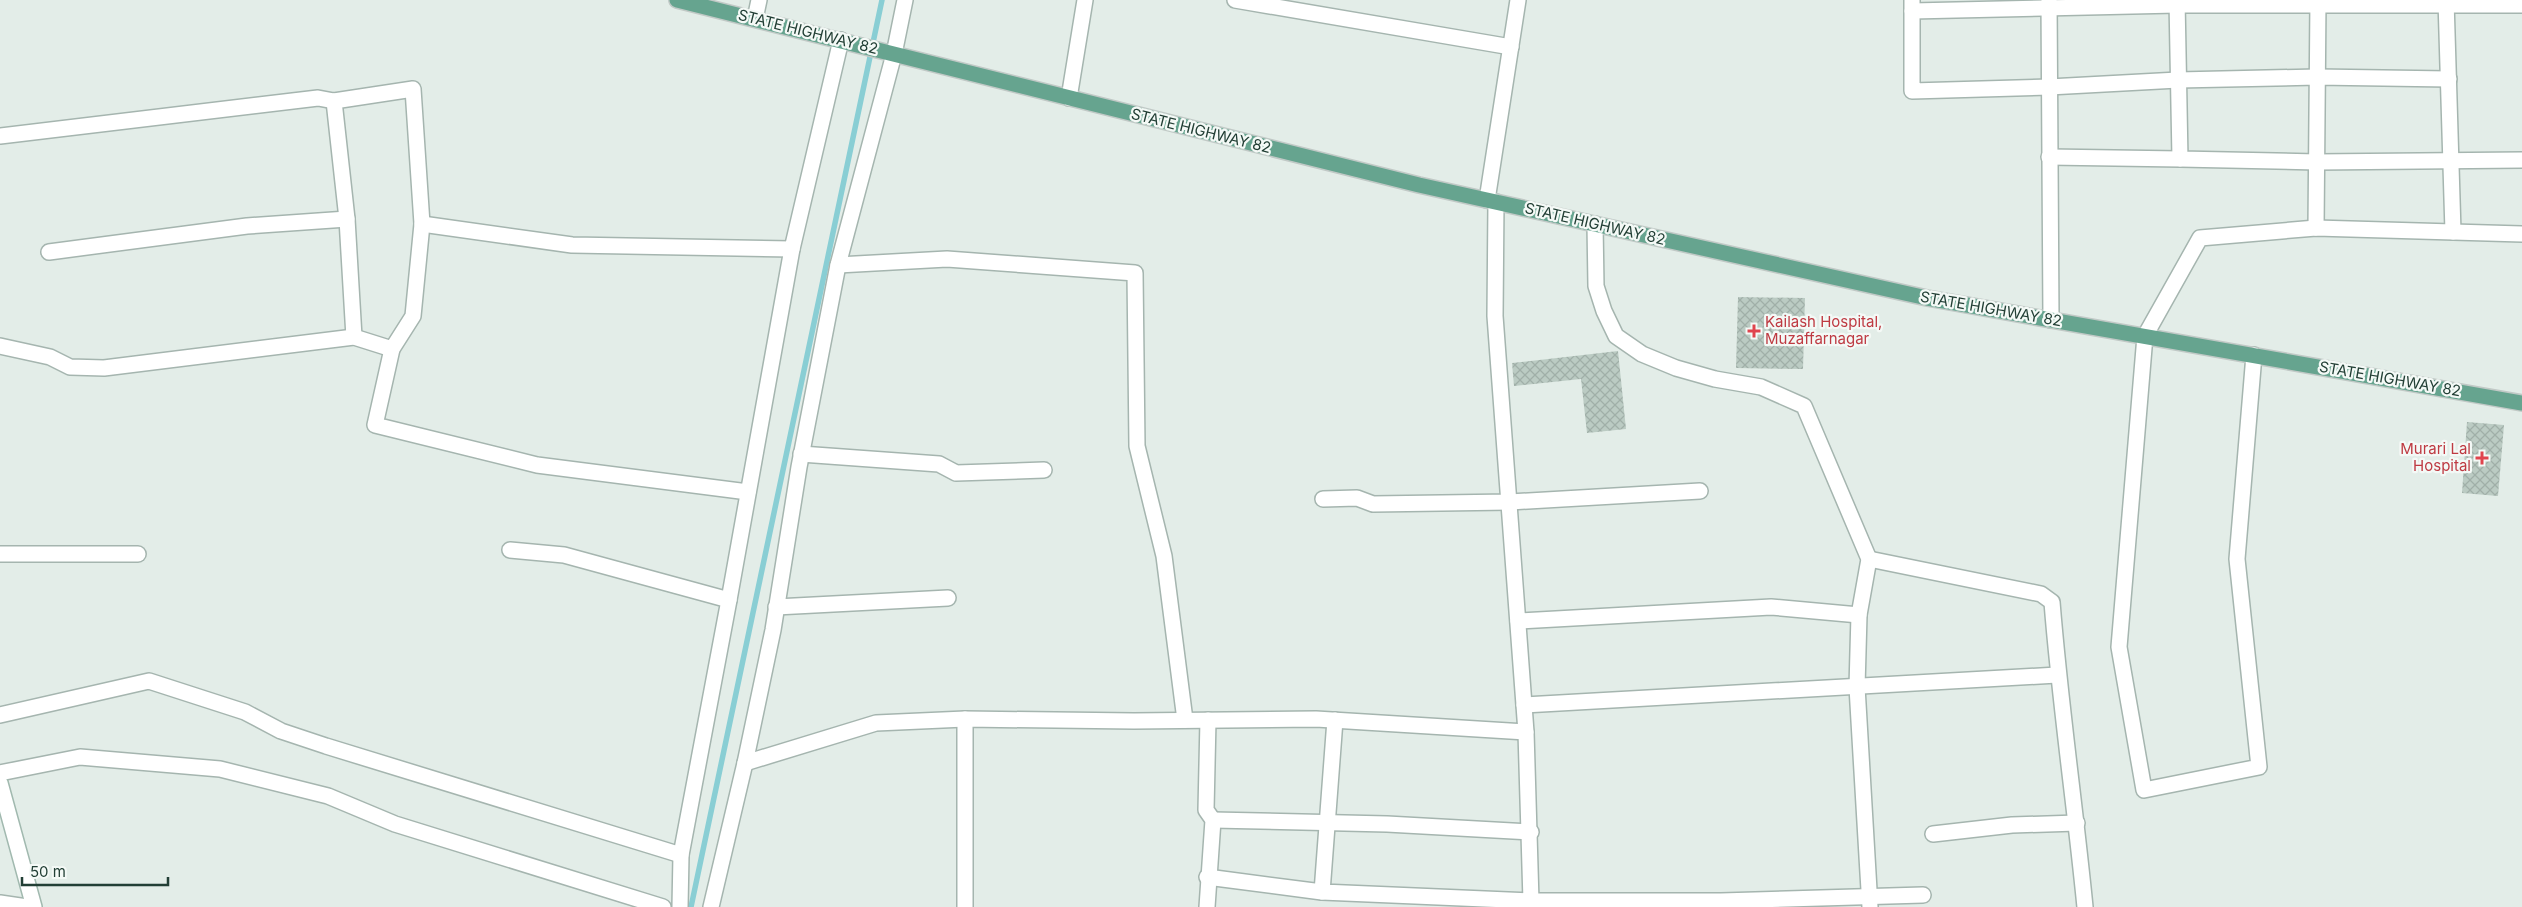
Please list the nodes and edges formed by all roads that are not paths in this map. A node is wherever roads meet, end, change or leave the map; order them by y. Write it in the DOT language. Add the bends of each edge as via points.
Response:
graph roads {
  1 [pos="677,0"];
  2 [pos="759,0"];
  3 [pos="905,0"];
  4 [pos="1085,0"];
  5 [pos="1236,0"];
  6 [pos="1518,0"];
  7 [pos="1261,2"];
  8 [pos="2177,2"];
  9 [pos="2318,2"];
  10 [pos="2446,3"];
  11 [pos="2049,4"];
  12 [pos="2522,5"];
  13 [pos="1912,6"];
  14 [pos="755,19"];
  15 [pos="841,40"];
  16 [pos="1511,47"];
  17 [pos="888,52"];
  18 [pos="2317,77"];
  19 [pos="2449,79"];
  20 [pos="2178,80"];
  21 [pos="2049,87"];
  22 [pos="1069,98"];
  23 [pos="334,101"];
  24 [pos="0,136"];
  25 [pos="2049,157"];
  26 [pos="2180,159"];
  27 [pos="2522,160"];
  28 [pos="2451,161"];
  29 [pos="2317,162"];
  30 [pos="1492,201"];
  31 [pos="347,219"];
  32 [pos="422,224"];
  33 [pos="1596,224"];
  34 [pos="2316,228"];
  35 [pos="2453,232"];
  36 [pos="2522,234"];
  37 [pos="792,249"];
  38 [pos="49,252"];
  39 [pos="838,265"];
  40 [pos="2051,320"];
  41 [pos="2145,336"];
  42 [pos="354,337"];
  43 [pos="0,346"];
  44 [pos="392,348"];
  45 [pos="2254,355"];
  46 [pos="2522,403"];
  47 [pos="801,454"];
  48 [pos="1044,470"];
  49 [pos="1700,491"];
  50 [pos="748,492"];
  51 [pos="1323,499"];
  52 [pos="1510,502"];
  53 [pos="510,550"];
  54 [pos="0,554"];
  55 [pos="138,554"];
  56 [pos="1868,559"];
  57 [pos="948,598"];
  58 [pos="729,600"];
  59 [pos="776,607"];
  60 [pos="1859,615"];
  61 [pos="1518,621"];
  62 [pos="2057,675"];
  63 [pos="1857,687"];
  64 [pos="1524,705"];
  65 [pos="0,715"];
  66 [pos="965,719"];
  67 [pos="1185,720"];
  68 [pos="1208,720"];
  69 [pos="1335,720"];
  70 [pos="1526,732"];
  71 [pos="745,763"];
  72 [pos="0,773"];
  73 [pos="0,783"];
  74 [pos="1213,820"];
  75 [pos="1327,822"];
  76 [pos="2077,823"];
  77 [pos="1530,832"];
  78 [pos="1933,834"];
  79 [pos="681,854"];
  80 [pos="1207,877"];
  81 [pos="1322,892"];
  82 [pos="1923,895"];
  83 [pos="1531,901"];
  84 [pos="1870,902"];
  85 [pos="0,903"];
  86 [pos="1721,904"];
  87 [pos="27,907"];
  88 [pos="34,907"];
  89 [pos="663,907"];
  90 [pos="680,907"];
  91 [pos="711,907"];
  92 [pos="965,907"];
  93 [pos="1207,907"];
  94 [pos="2085,907"];
  1 -- 14 [label="main road, STATE HIGHWAY 82"];
  2 -- 14 [label="street"];
  3 -- 17 [label="street"];
  4 -- 22 [label="street"];
  5 -- 7 [label="street"];
  6 -- 16 [label="street"];
  7 -- 16 [label="street"];
  8 -- 9 [label="street"];
  8 -- 11 [label="street"];
  8 -- 20 [label="street"];
  9 -- 10 [label="street"];
  9 -- 18 [label="street"];
  10 -- 12 [label="street"];
  10 -- 19 [label="street"];
  11 -- 13 [label="street"];
  11 -- 21 [label="street"];
  13 -- 21 [label="street" via="1912,91"];
  14 -- 15 [label="main road, STATE HIGHWAY 82"];
  15 -- 17 [label="main road, STATE HIGHWAY 82"];
  15 -- 37 [label="street"];
  16 -- 30 [label="street"];
  17 -- 22 [label="main road, STATE HIGHWAY 82"];
  17 -- 39 [label="street"];
  18 -- 19 [label="street"];
  18 -- 20 [label="street"];
  18 -- 29 [label="street"];
  19 -- 28 [label="street"];
  20 -- 21 [label="street"];
  20 -- 26 [label="street"];
  21 -- 25 [label="street"];
  22 -- 30 [label="main road, STATE HIGHWAY 82"];
  23 -- 24 [label="street" via="318,98"];
  23 -- 31 [label="street"];
  23 -- 32 [label="street" via="413,89"];
  25 -- 26 [label="street"];
  25 -- 40 [label="street"];
  26 -- 29 [label="street"];
  27 -- 28 [label="street"];
  28 -- 29 [label="street"];
  28 -- 35 [label="street"];
  29 -- 34 [label="street"];
  30 -- 33 [label="main road, STATE HIGHWAY 82"];
  30 -- 52 [label="street" via="1495,316"];
  31 -- 38 [label="street" via="247,226"];
  31 -- 42 [label="street"];
  32 -- 37 [label="street" via="572,245"];
  32 -- 44 [label="street" via="413,316"];
  33 -- 40 [label="main road, STATE HIGHWAY 82" via="1927,298"];
  33 -- 56 [label="street" via="1596,286 1616,336 1642,354 1676,368 1761,387 1804,406"];
  34 -- 35 [label="street"];
  34 -- 41 [label="street" via="2200,238"];
  35 -- 36 [label="street"];
  37 -- 50 [label="street"];
  39 -- 47 [label="street"];
  39 -- 67 [label="street" via="947,259 1135,274 1137,446 1164,556"];
  40 -- 41 [label="main road, STATE HIGHWAY 82"];
  41 -- 45 [label="main road, STATE HIGHWAY 82"];
  41 -- 45 [label="street" via="2119,647 2144,790 2259,767 2237,559"];
  42 -- 43 [label="street" via="104,368 70,368 50,357"];
  42 -- 44 [label="street"];
  44 -- 50 [label="street" via="375,425 537,465"];
  45 -- 46 [label="main road, STATE HIGHWAY 82"];
  47 -- 48 [label="street" via="939,464 956,473"];
  47 -- 59 [label="street"];
  49 -- 52 [label="street"];
  50 -- 58 [label="street"];
  51 -- 52 [label="street" via="1356,498 1373,504"];
  52 -- 61 [label="street"];
  53 -- 58 [label="street" via="564,555"];
  54 -- 55 [label="street"];
  56 -- 60 [label="street"];
  56 -- 62 [label="street" via="2041,594 2052,602"];
  57 -- 59 [label="street"];
  58 -- 79 [label="street"];
  59 -- 71 [label="street"];
  60 -- 61 [label="street" via="1771,607"];
  60 -- 63 [label="street"];
  61 -- 64 [label="street"];
  62 -- 63 [label="street"];
  62 -- 76 [label="street"];
  63 -- 64 [label="street"];
  63 -- 84 [label="street"];
  64 -- 70 [label="street"];
  65 -- 79 [label="street" via="149,681 245,712 281,731 326,746"];
  66 -- 67 [label="street"];
  66 -- 71 [label="street" via="876,723"];
  66 -- 92 [label="street"];
  67 -- 68 [label="street"];
  68 -- 69 [label="street"];
  68 -- 74 [label="street" via="1206,810"];
  69 -- 70 [label="street"];
  69 -- 75 [label="street"];
  70 -- 77 [label="street"];
  71 -- 91 [label="street"];
  72 -- 89 [label="street" via="80,756 220,769 328,796 394,824"];
  73 -- 88 [label="street"];
  74 -- 75 [label="street"];
  74 -- 80 [label="street"];
  75 -- 77 [label="street"];
  75 -- 81 [label="street"];
  76 -- 78 [label="street" via="2012,825"];
  76 -- 94 [label="street"];
  77 -- 83 [label="street"];
  79 -- 90 [label="street"];
  80 -- 81 [label="street"];
  80 -- 93 [label="street"];
  81 -- 83 [label="street"];
  82 -- 84 [label="street"];
  83 -- 86 [label="street"];
  84 -- 86 [label="street"];
  85 -- 87 [label="street"];
}
